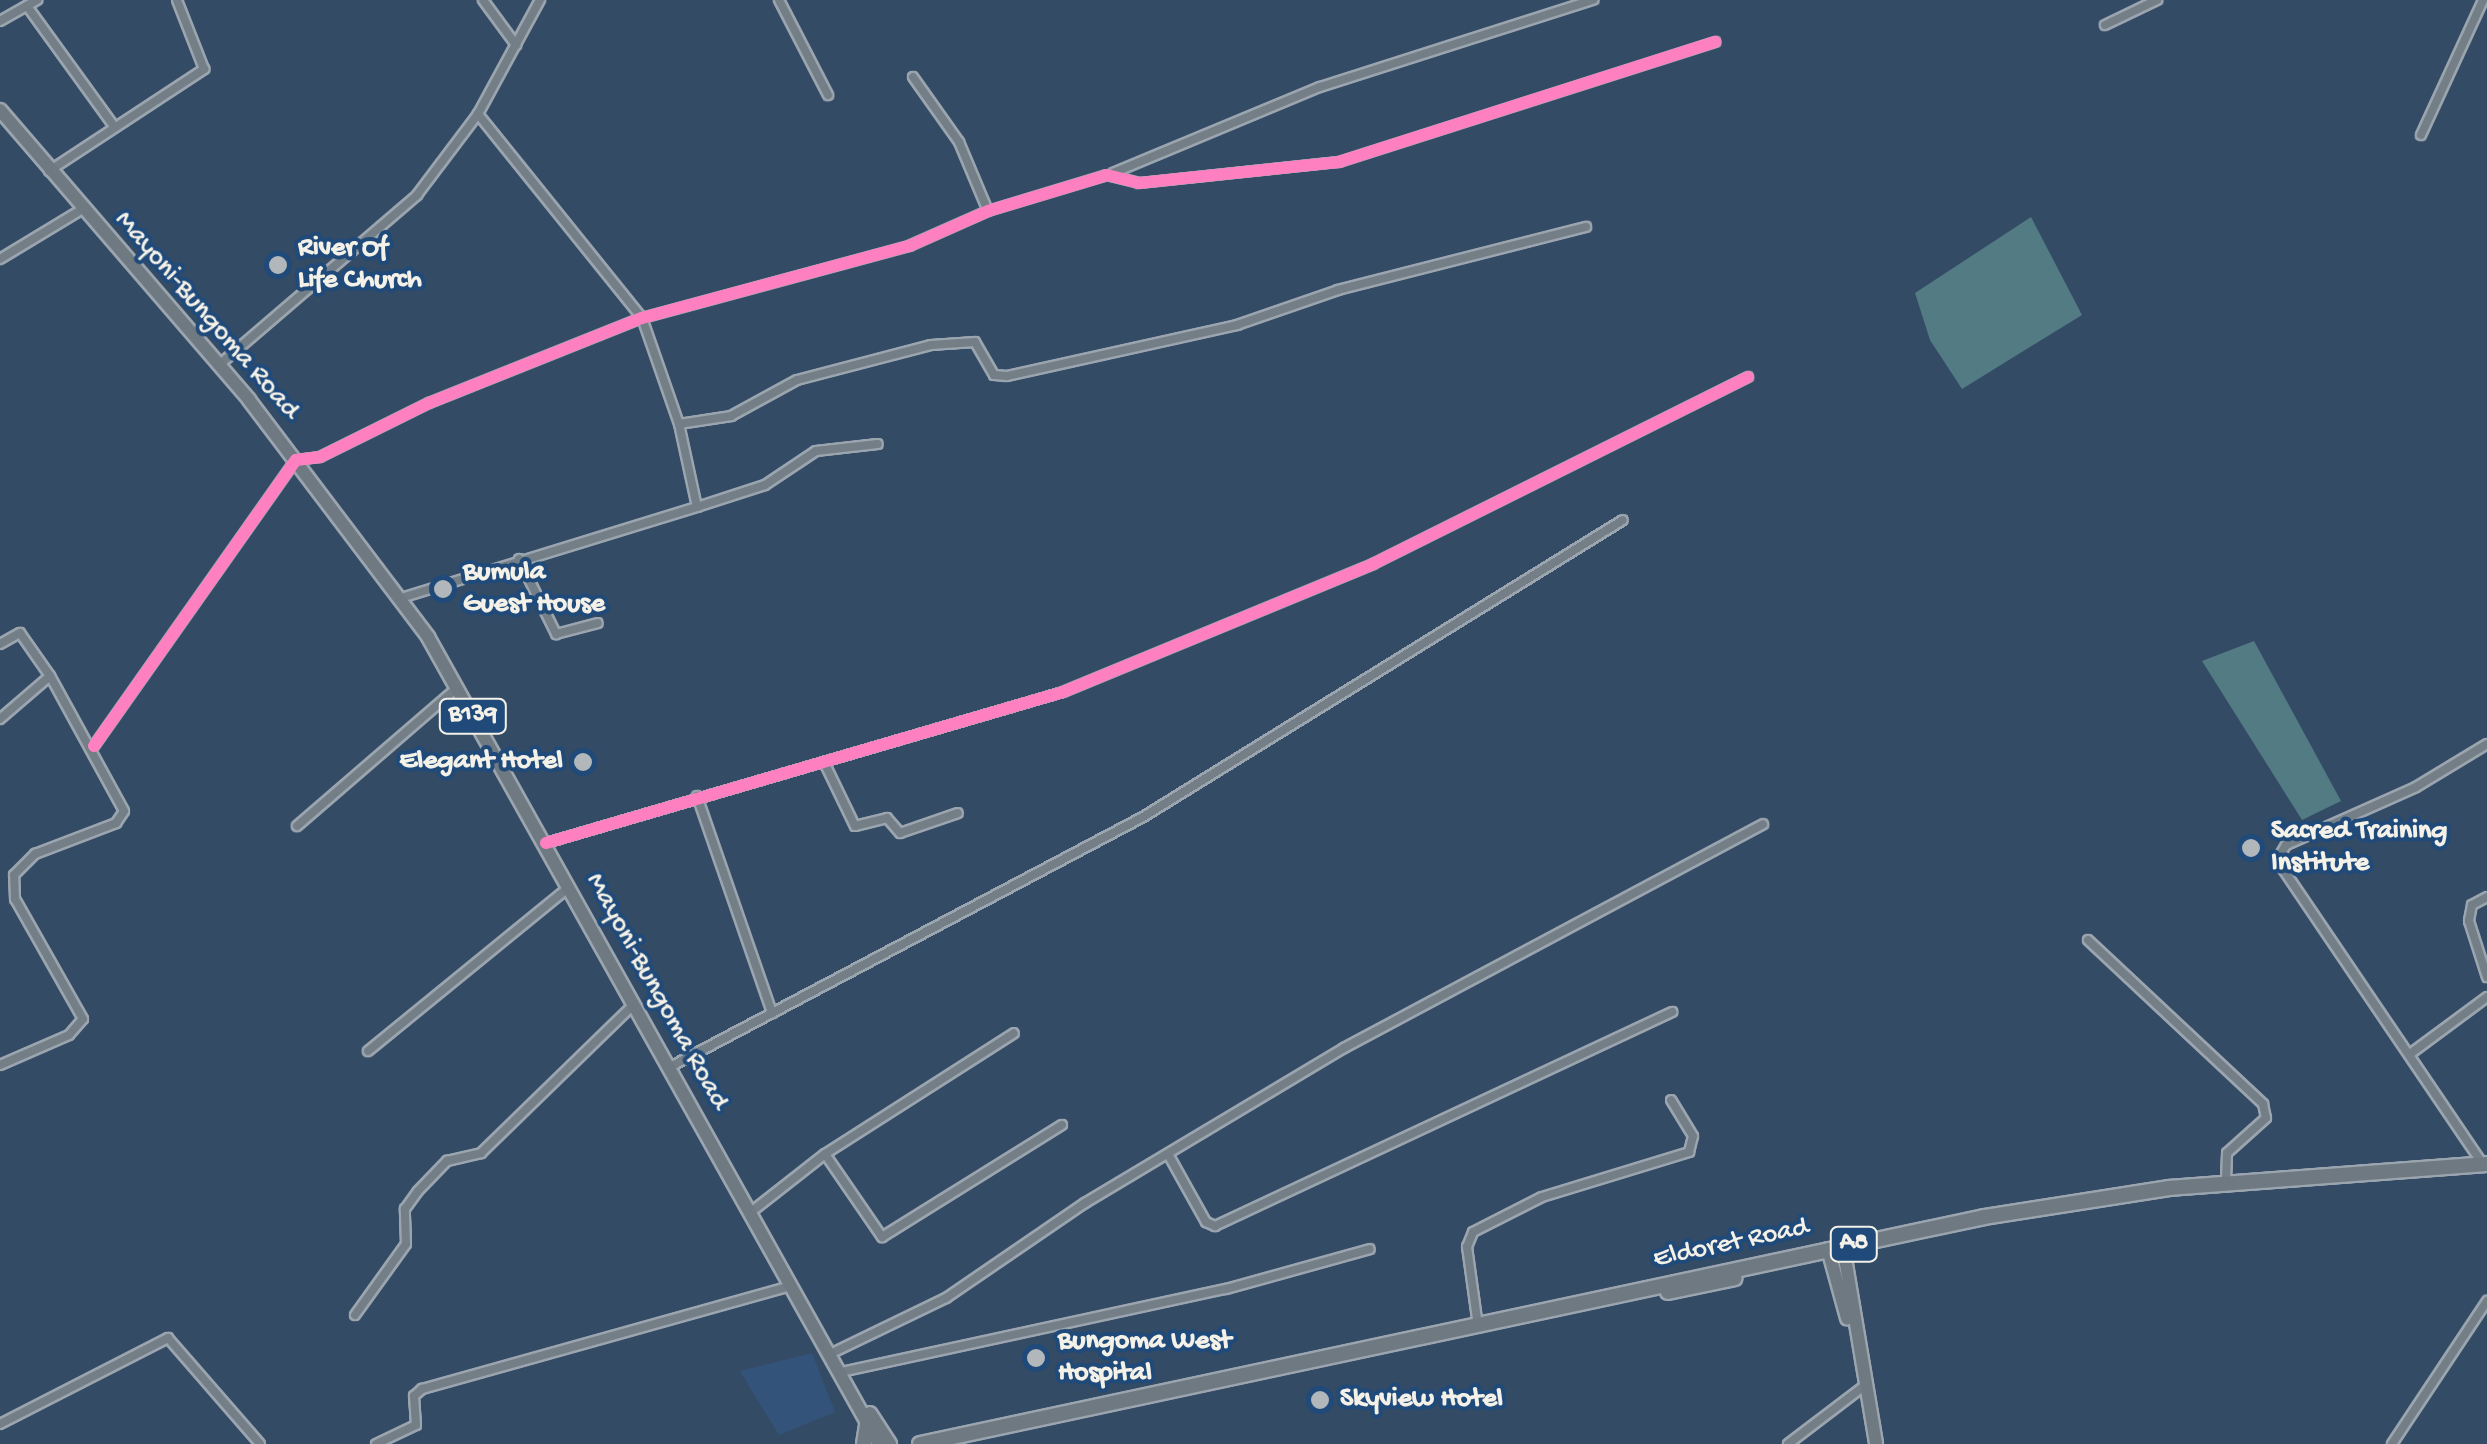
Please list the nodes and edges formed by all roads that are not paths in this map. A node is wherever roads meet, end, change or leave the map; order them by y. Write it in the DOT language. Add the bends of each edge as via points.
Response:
graph roads {
  1 [pos="37,0"];
  2 [pos="178,0"];
  3 [pos="484,0"];
  4 [pos="540,0"];
  5 [pos="779,0"];
  6 [pos="1593,0"];
  7 [pos="2157,0"];
  8 [pos="2483,0"];
  9 [pos="28,6"];
  10 [pos="0,21"];
  11 [pos="2105,24"];
  12 [pos="1715,42"];
  13 [pos="516,45"];
  14 [pos="913,77"];
  15 [pos="828,96"];
  16 [pos="0,110"];
  17 [pos="478,114"];
  18 [pos="113,125"];
  19 [pos="2421,135"];
  20 [pos="48,172"];
  21 [pos="1107,175"];
  22 [pos="81,210"];
  23 [pos="988,211"];
  24 [pos="1586,227"];
  25 [pos="0,260"];
  26 [pos="642,318"];
  27 [pos="219,365"];
  28 [pos="1748,377"];
  29 [pos="679,424"];
  30 [pos="878,444"];
  31 [pos="296,460"];
  32 [pos="697,506"];
  33 [pos="1623,520"];
  34 [pos="519,559"];
  35 [pos="400,598"];
  36 [pos="598,623"];
  37 [pos="0,644"];
  38 [pos="50,676"];
  39 [pos="457,688"];
  40 [pos="0,719"];
  41 [pos="2487,744"];
  42 [pos="94,746"];
  43 [pos="824,762"];
  44 [pos="696,796"];
  45 [pos="958,812"];
  46 [pos="1763,824"];
  47 [pos="297,826"];
  48 [pos="546,843"];
  49 [pos="569,887"];
  50 [pos="2487,897"];
  51 [pos="2088,940"];
  52 [pos="2487,977"];
  53 [pos="2487,998"];
  54 [pos="634,1005"];
  55 [pos="772,1012"];
  56 [pos="1672,1012"];
  57 [pos="1014,1033"];
  58 [pos="368,1051"];
  59 [pos="2410,1054"];
  60 [pos="0,1066"];
  61 [pos="670,1067"];
  62 [pos="1671,1100"];
  63 [pos="1062,1124"];
  64 [pos="825,1154"];
  65 [pos="1168,1154"];
  66 [pos="2485,1164"];
  67 [pos="2226,1183"];
  68 [pos="751,1212"];
  69 [pos="1370,1249"];
  70 [pos="1836,1252"];
  71 [pos="792,1286"];
  72 [pos="2487,1302"];
  73 [pos="356,1315"];
  74 [pos="1478,1326"];
  75 [pos="830,1354"];
  76 [pos="841,1372"];
  77 [pos="1864,1386"];
  78 [pos="850,1387"];
  79 [pos="0,1424"];
  80 [pos="867,1424"];
  81 [pos="260,1444"];
  82 [pos="376,1444"];
  83 [pos="864,1444"];
  84 [pos="879,1444"];
  85 [pos="890,1444"];
  86 [pos="920,1444"];
  87 [pos="1788,1444"];
  88 [pos="1876,1444"];
  89 [pos="2392,1444"];
  1 -- 9 [label="street"];
  2 -- 18 [label="street" via="204,69"];
  3 -- 13 [label="street"];
  4 -- 13 [label="street"];
  5 -- 15 [label="street"];
  6 -- 21 [label="street" via="1320,86"];
  7 -- 11 [label="street"];
  8 -- 19 [label="street"];
  9 -- 10 [label="street"];
  9 -- 18 [label="street"];
  12 -- 21 [label="street" via="1339,162 1139,183"];
  13 -- 17 [label="street"];
  14 -- 23 [label="street" via="959,142"];
  16 -- 20 [label="main road, Mayoni-Bungoma Road / B139"];
  17 -- 26 [label="street"];
  17 -- 27 [label="street" via="401,213"];
  18 -- 20 [label="street"];
  20 -- 22 [label="main road, Mayoni-Bungoma Road / B139"];
  21 -- 23 [label="street"];
  22 -- 25 [label="street"];
  22 -- 27 [label="main road, Mayoni-Bungoma Road / B139"];
  23 -- 26 [label="street" via="909,246"];
  24 -- 29 [label="street" via="1338,290 1236,325 1008,376 994,374 975,342 931,345 797,380 731,416"];
  26 -- 29 [label="street"];
  26 -- 31 [label="street" via="429,403 320,457"];
  27 -- 31 [label="main road, Mayoni-Bungoma Road / B139"];
  28 -- 43 [label="street" via="1320,586 1026,705"];
  29 -- 32 [label="street"];
  30 -- 32 [label="street" via="816,451 765,485"];
  31 -- 35 [label="main road, Mayoni-Bungoma Road / B139"];
  31 -- 42 [label="street"];
  32 -- 34 [label="street"];
  33 -- 55 [label="street" via="1144,817"];
  34 -- 35 [label="street"];
  34 -- 36 [label="street" via="556,634"];
  35 -- 39 [label="main road, Mayoni-Bungoma Road / B139"];
  37 -- 38 [label="street" via="20,633"];
  38 -- 40 [label="street"];
  38 -- 42 [label="street"];
  39 -- 47 [label="street"];
  39 -- 48 [label="main road, Mayoni-Bungoma Road / B139"];
  41 -- 59 [label="street" via="2416,787 2286,844 2277,860"];
  42 -- 60 [label="street" via="123,804 121,820 35,854 11,889 83,1018 69,1035"];
  43 -- 44 [label="street"];
  43 -- 45 [label="street" via="855,826 887,818 900,833"];
  44 -- 48 [label="street"];
  44 -- 55 [label="street"];
  46 -- 65 [label="street" via="1344,1048"];
  48 -- 49 [label="main road, Mayoni-Bungoma Road / B139"];
  49 -- 54 [label="main road, Mayoni-Bungoma Road / B139"];
  49 -- 58 [label="street"];
  50 -- 52 [label="street" via="2472,905 2469,920"];
  51 -- 67 [label="street" via="2263,1104 2266,1118 2227,1153"];
  53 -- 59 [label="street"];
  54 -- 61 [label="main road, Mayoni-Bungoma Road / B139"];
  54 -- 73 [label="street" via="481,1153 447,1161 418,1191 405,1209 406,1244"];
  55 -- 61 [label="street"];
  56 -- 65 [label="street" via="1215,1226"];
  57 -- 64 [label="street"];
  59 -- 66 [label="street"];
  61 -- 68 [label="main road, Mayoni-Bungoma Road / B139"];
  62 -- 74 [label="street" via="1693,1136 1689,1152 1542,1197 1469,1237"];
  63 -- 64 [label="street" via="882,1237"];
  64 -- 68 [label="street"];
  65 -- 75 [label="street" via="946,1298"];
  66 -- 67 [label="highway, Eldoret Road / A8"];
  67 -- 70 [label="highway, Eldoret Road / A8"];
  68 -- 71 [label="main road, Mayoni-Bungoma Road / B139"];
  69 -- 76 [label="street" via="1226,1289"];
  70 -- 74 [label="highway, Eldoret Road / A8"];
  70 -- 77 [label="main road"];
  71 -- 75 [label="main road, Mayoni-Bungoma Road / B139"];
  71 -- 82 [label="street" via="422,1388 414,1396 416,1425"];
  72 -- 89 [label="street"];
  74 -- 86 [label="highway, Eldoret Road / A8"];
  75 -- 76 [label="main road, Mayoni-Bungoma Road / B139"];
  76 -- 78 [label="main road, Mayoni-Bungoma Road / B139"];
  77 -- 87 [label="street"];
  77 -- 88 [label="main road"];
  78 -- 80 [label="main road"];
  78 -- 85 [label="main road"];
  79 -- 81 [label="street" via="168,1338"];
  80 -- 83 [label="highway"];
  80 -- 84 [label="main road"];
}
